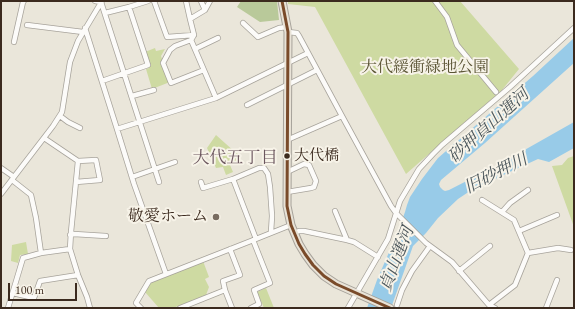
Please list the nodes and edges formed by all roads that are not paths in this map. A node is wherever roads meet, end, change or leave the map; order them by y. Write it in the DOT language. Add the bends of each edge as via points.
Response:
graph roads {
  1 [pos="24,1"];
  2 [pos="95,1"];
  3 [pos="101,1"];
  4 [pos="148,1"];
  5 [pos="154,1"];
  6 [pos="186,1"];
  7 [pos="201,1"];
  8 [pos="210,1"];
  9 [pos="282,1"];
  10 [pos="435,1"];
  11 [pos="129,7"];
  12 [pos="205,10"];
  13 [pos="105,12"];
  14 [pos="190,19"];
  15 [pos="243,22"];
  16 [pos="27,25"];
  17 [pos="574,28"];
  18 [pos="84,30"];
  19 [pos="288,30"];
  20 [pos="194,35"];
  21 [pos="218,38"];
  22 [pos="191,40"];
  23 [pos="14,42"];
  24 [pos="195,49"];
  25 [pos="308,53"];
  26 [pos="288,63"];
  27 [pos="204,70"];
  28 [pos="317,70"];
  29 [pos="124,74"];
  30 [pos="102,81"];
  31 [pos="287,85"];
  32 [pos="154,90"];
  33 [pos="496,92"];
  34 [pos="132,96"];
  35 [pos="216,98"];
  36 [pos="247,105"];
  37 [pos="60,116"];
  38 [pos="342,116"];
  39 [pos="140,122"];
  40 [pos="80,128"];
  41 [pos="117,129"];
  42 [pos="44,138"];
  43 [pos="287,140"];
  44 [pos="78,161"];
  45 [pos="175,162"];
  46 [pos="1,168"];
  47 [pos="154,169"];
  48 [pos="287,172"];
  49 [pos="132,177"];
  50 [pos="234,178"];
  51 [pos="13,179"];
  52 [pos="76,182"];
  53 [pos="159,182"];
  54 [pos="201,182"];
  55 [pos="528,190"];
  56 [pos="287,192"];
  57 [pos="1,194"];
  58 [pos="482,200"];
  59 [pos="334,211"];
  60 [pos="502,212"];
  61 [pos="396,213"];
  62 [pos="557,215"];
  63 [pos="291,225"];
  64 [pos="519,231"];
  65 [pos="272,232"];
  66 [pos="294,233"];
  67 [pos="70,235"];
  68 [pos="106,236"];
  69 [pos="255,239"];
  70 [pos="347,240"];
  71 [pos="428,245"];
  72 [pos="490,246"];
  73 [pos="70,249"];
  74 [pos="230,249"];
  75 [pos="571,250"];
  76 [pos="41,253"];
  77 [pos="528,253"];
  78 [pos="378,257"];
  79 [pos="459,271"];
  80 [pos="166,274"];
  81 [pos="78,275"];
  82 [pos="557,280"];
  83 [pos="225,290"];
  84 [pos="13,293"];
  85 [pos="356,294"];
  86 [pos="397,305"];
  87 [pos="491,307"];
  88 [pos="8,308"];
  89 [pos="90,308"];
  90 [pos="140,308"];
  91 [pos="180,308"];
  92 [pos="232,308"];
  93 [pos="251,308"];
  94 [pos="348,308"];
  95 [pos="390,308"];
  96 [pos="546,308"];
  1 -- 23 [label="street"];
  2 -- 3 [label="street"];
  3 -- 13 [label="street"];
  3 -- 18 [label="street"];
  4 -- 11 [label="street"];
  5 -- 20 [label="street" via="167,37"];
  6 -- 14 [label="street"];
  7 -- 12 [label="street"];
  8 -- 12 [label="street"];
  9 -- 19 [label="main road"];
  10 -- 33 [label="street" via="447,17 457,45"];
  11 -- 13 [label="street"];
  11 -- 29 [label="street" via="148,65"];
  12 -- 14 [label="street"];
  13 -- 29 [label="street"];
  14 -- 20 [label="street"];
  15 -- 19 [label="street" via="258,37 279,28"];
  16 -- 18 [label="street"];
  17 -- 61 [label="street" via="433,154 404,193"];
  18 -- 30 [label="street"];
  18 -- 37 [label="street" via="70,62"];
  19 -- 25 [label="street" via="297,33"];
  19 -- 26 [label="main road"];
  20 -- 22 [label="street"];
  21 -- 24 [label="street"];
  22 -- 24 [label="street"];
  22 -- 27 [label="street" via="175,46 163,62 171,83"];
  24 -- 27 [label="street"];
  25 -- 26 [label="street"];
  25 -- 28 [label="street"];
  26 -- 31 [label="main road"];
  26 -- 35 [label="street"];
  27 -- 35 [label="street"];
  28 -- 31 [label="street"];
  28 -- 38 [label="street"];
  29 -- 30 [label="street"];
  29 -- 34 [label="street"];
  30 -- 41 [label="street"];
  31 -- 36 [label="street"];
  31 -- 43 [label="main road"];
  32 -- 34 [label="street"];
  34 -- 39 [label="street"];
  35 -- 39 [label="street"];
  37 -- 40 [label="street"];
  37 -- 42 [label="street"];
  38 -- 43 [label="street"];
  38 -- 61 [label="street"];
  39 -- 41 [label="street"];
  39 -- 47 [label="street"];
  41 -- 49 [label="street"];
  42 -- 44 [label="street"];
  42 -- 51 [label="street"];
  43 -- 48 [label="main road"];
  44 -- 52 [label="street"];
  44 -- 52 [label="street" via="96,160 100,180"];
  45 -- 47 [label="street"];
  46 -- 51 [label="street"];
  47 -- 49 [label="street"];
  47 -- 53 [label="street"];
  48 -- 56 [label="main road"];
  48 -- 56 [label="street" via="304,164 309,165 316,181 314,187"];
  49 -- 80 [label="street"];
  50 -- 54 [label="street" via="203,188"];
  50 -- 65 [label="street" via="264,168 268,174 270,187"];
  50 -- 69 [label="street"];
  51 -- 57 [label="street"];
  51 -- 76 [label="street" via="31,196"];
  52 -- 67 [label="street"];
  55 -- 60 [label="street"];
  56 -- 63 [label="main road"];
  58 -- 60 [label="street"];
  59 -- 70 [label="street"];
  60 -- 64 [label="street" via="514,220"];
  61 -- 71 [label="street"];
  61 -- 78 [label="street" via="388,240"];
  62 -- 64 [label="street"];
  63 -- 65 [label="street"];
  63 -- 66 [label="main road"];
  64 -- 77 [label="street"];
  65 -- 69 [label="street"];
  66 -- 70 [label="street" via="304,231"];
  66 -- 85 [label="main road" via="305,254 319,271 336,284"];
  67 -- 68 [label="street"];
  67 -- 73 [label="street"];
  69 -- 74 [label="street"];
  69 -- 93 [label="street" via="270,283 254,290 259,304"];
  70 -- 78 [label="street"];
  71 -- 79 [label="street" via="452,262"];
  71 -- 86 [label="street" via="402,290"];
  72 -- 79 [label="street"];
  73 -- 76 [label="street"];
  73 -- 81 [label="street"];
  74 -- 80 [label="street"];
  74 -- 83 [label="street" via="240,275 223,281"];
  75 -- 77 [label="street" via="558,248"];
  76 -- 84 [label="street" via="23,258"];
  77 -- 87 [label="street" via="515,285"];
  78 -- 85 [label="street"];
  79 -- 87 [label="street"];
  80 -- 90 [label="street" via="148,281 136,303"];
  81 -- 84 [label="street" via="40,281 34,298"];
  81 -- 89 [label="street"];
  82 -- 96 [label="street"];
  83 -- 91 [label="street"];
  83 -- 92 [label="street"];
  84 -- 88 [label="street"];
  85 -- 94 [label="street"];
  85 -- 95 [label="main road"];
}
